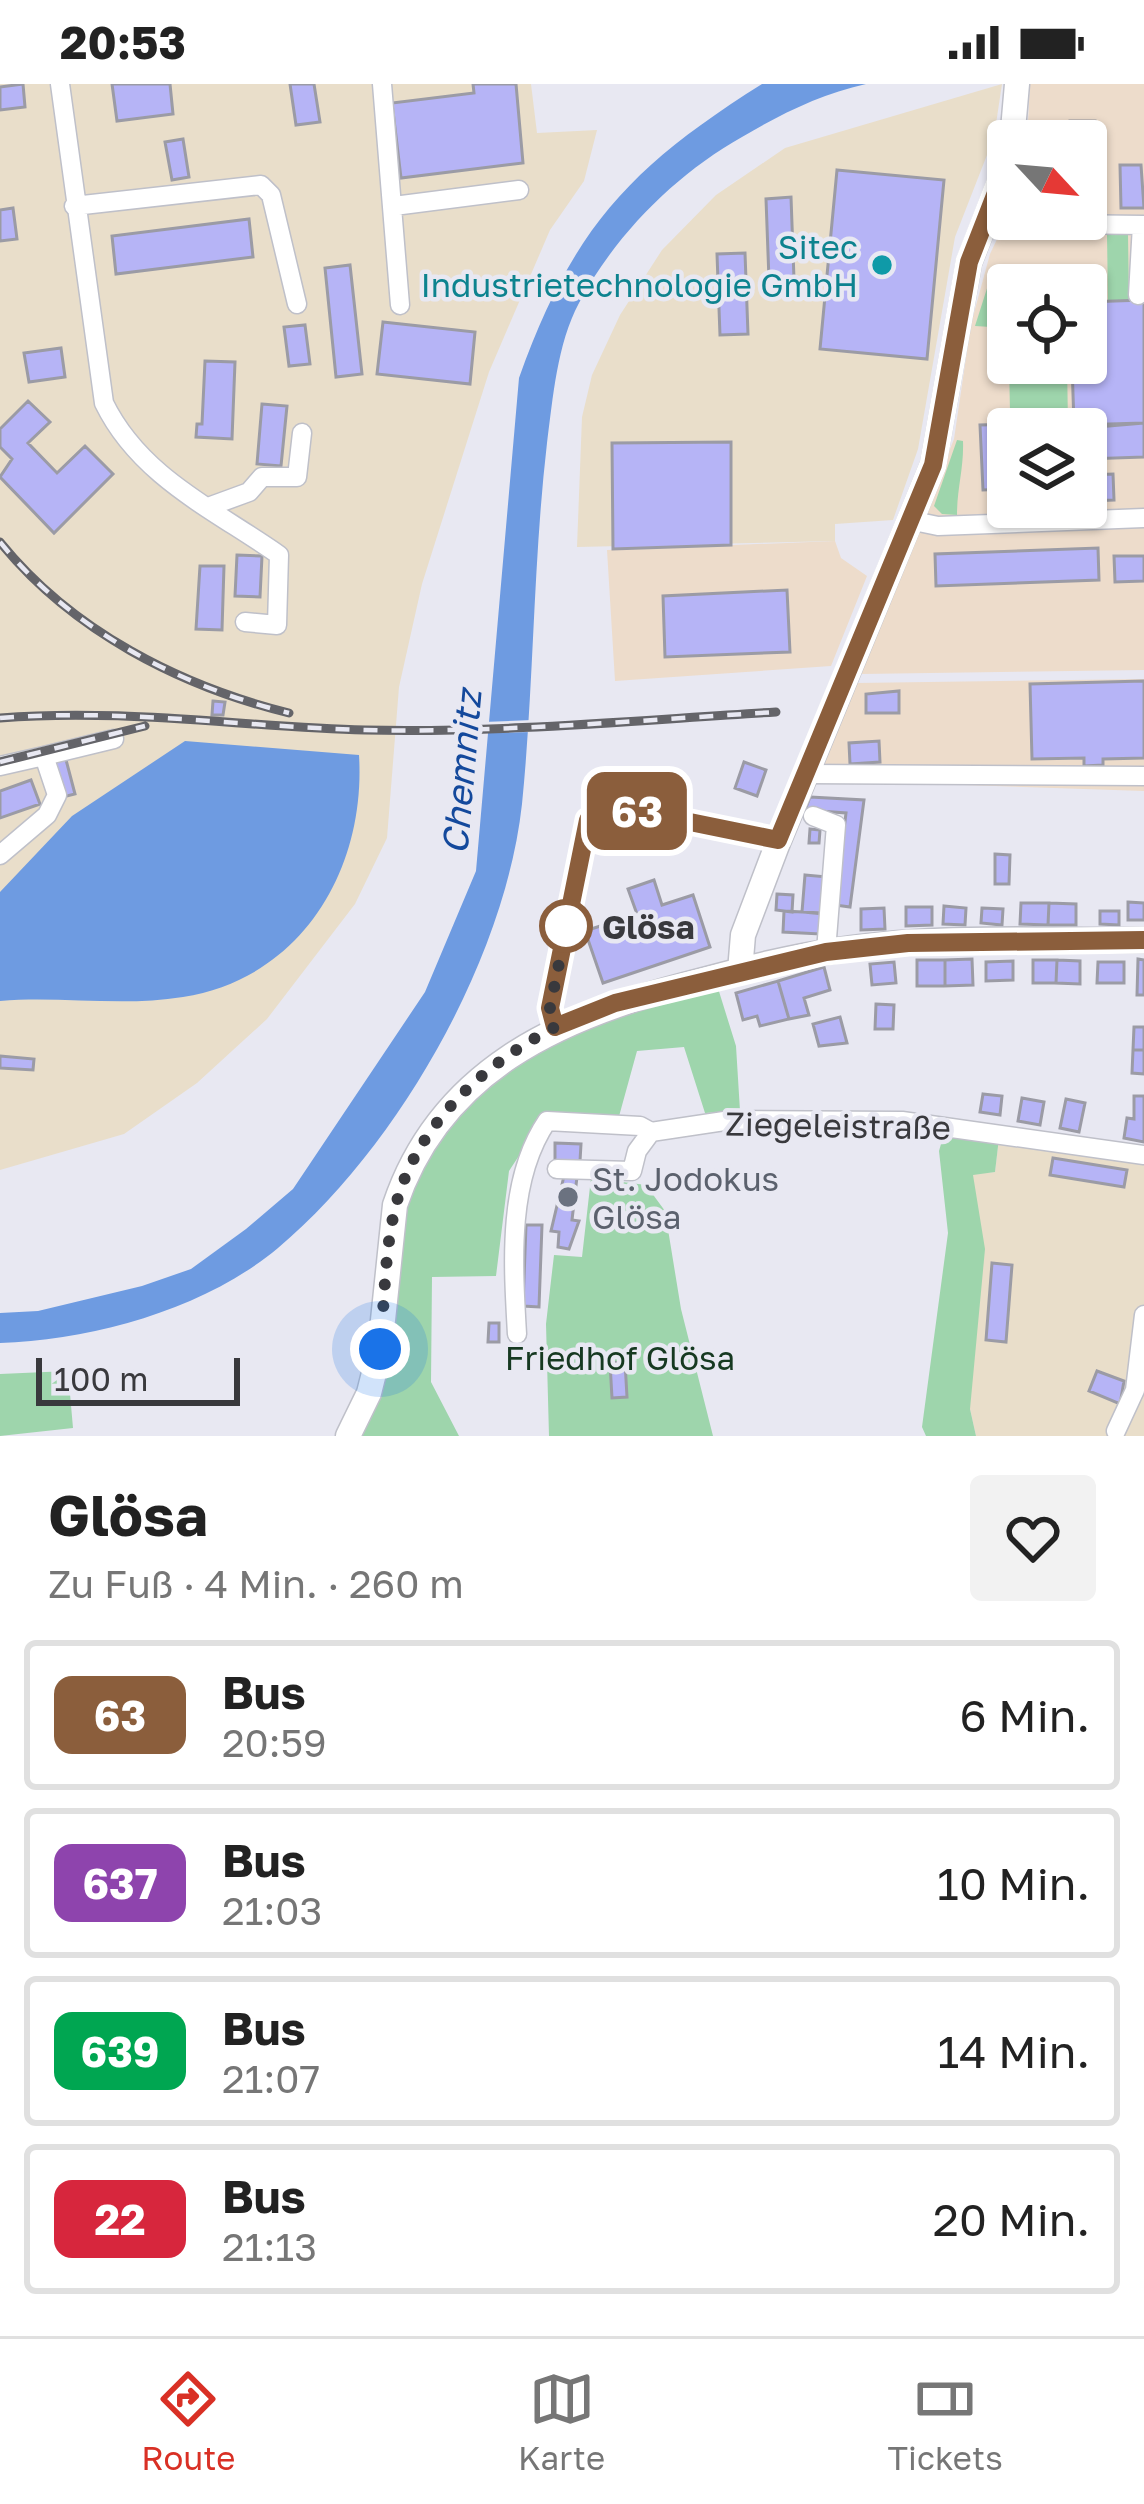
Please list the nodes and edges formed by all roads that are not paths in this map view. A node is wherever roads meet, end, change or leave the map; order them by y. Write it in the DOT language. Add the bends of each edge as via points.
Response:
graph roads {
  1 [pos="60,84"];
  2 [pos="382,84"];
  3 [pos="1017,84"];
  4 [pos="1014,120"];
  5 [pos="519,190"];
  6 [pos="74,206"];
  7 [pos="394,206"];
  8 [pos="987,215"];
  9 [pos="984,223"];
  10 [pos="1143,225"];
  11 [pos="1138,295"];
  12 [pos="297,304"];
  13 [pos="400,305"];
  14 [pos="302,433"];
  15 [pos="208,507"];
  16 [pos="1144,518"];
  17 [pos="910,520"];
  18 [pos="245,622"];
  19 [pos="114,739"];
  20 [pos="44,756"];
  21 [pos="0,766"];
  22 [pos="805,774"];
  23 [pos="1144,776"];
  24 [pos="813,816"];
  25 [pos="778,840"];
  26 [pos="0,855"];
  27 [pos="1144,940"];
  28 [pos="826,952"];
  29 [pos="740,971"];
  30 [pos="555,1027"];
  31 [pos="651,1132"];
  32 [pos="1144,1155"];
  33 [pos="557,1169"];
  34 [pos="1144,1315"];
  35 [pos="517,1334"];
  36 [pos="1116,1431"];
  37 [pos="348,1436"];
  1 -- 6 [label="street"];
  2 -- 7 [label="street"];
  3 -- 4 [label="main road"];
  5 -- 7 [label="street"];
  6 -- 12 [label="street" via="266,187"];
  6 -- 15 [label="street" via="104,403 151,465"];
  7 -- 13 [label="street"];
  8 -- 9 [label="main road"];
  9 -- 10 [label="street"];
  9 -- 17 [label="main road" via="962,295 940,443"];
  10 -- 11 [label="street"];
  14 -- 15 [label="street" via="297,477 262,477 249,492"];
  15 -- 18 [label="street" via="279,555 277,625"];
  16 -- 17 [label="street" via="938,526"];
  17 -- 22 [label="main road"];
  19 -- 20 [label="street"];
  20 -- 21 [label="street"];
  20 -- 26 [label="street" via="55,806"];
  22 -- 23 [label="street"];
  22 -- 25 [label="main road"];
  24 -- 28 [label="street" via="836,825"];
  25 -- 29 [label="main road" via="742,935"];
  25 -- 30 [label="street" via="631,810 603,810 588,820 553,986"];
  27 -- 28 [label="main road" via="925,942"];
  28 -- 29 [label="main road"];
  29 -- 30 [label="main road"];
  30 -- 37 [label="main road" via="485,1072 416,1155 395,1205 374,1375"];
  31 -- 32 [label="street, Ziegeleistraße" via="731,1120 902,1121"];
  31 -- 33 [label="street" via="632,1171"];
  31 -- 35 [label="street, Ziegeleistraße" via="547,1120 526,1151"];
  34 -- 36 [label="street" via="1135,1390"];
}
